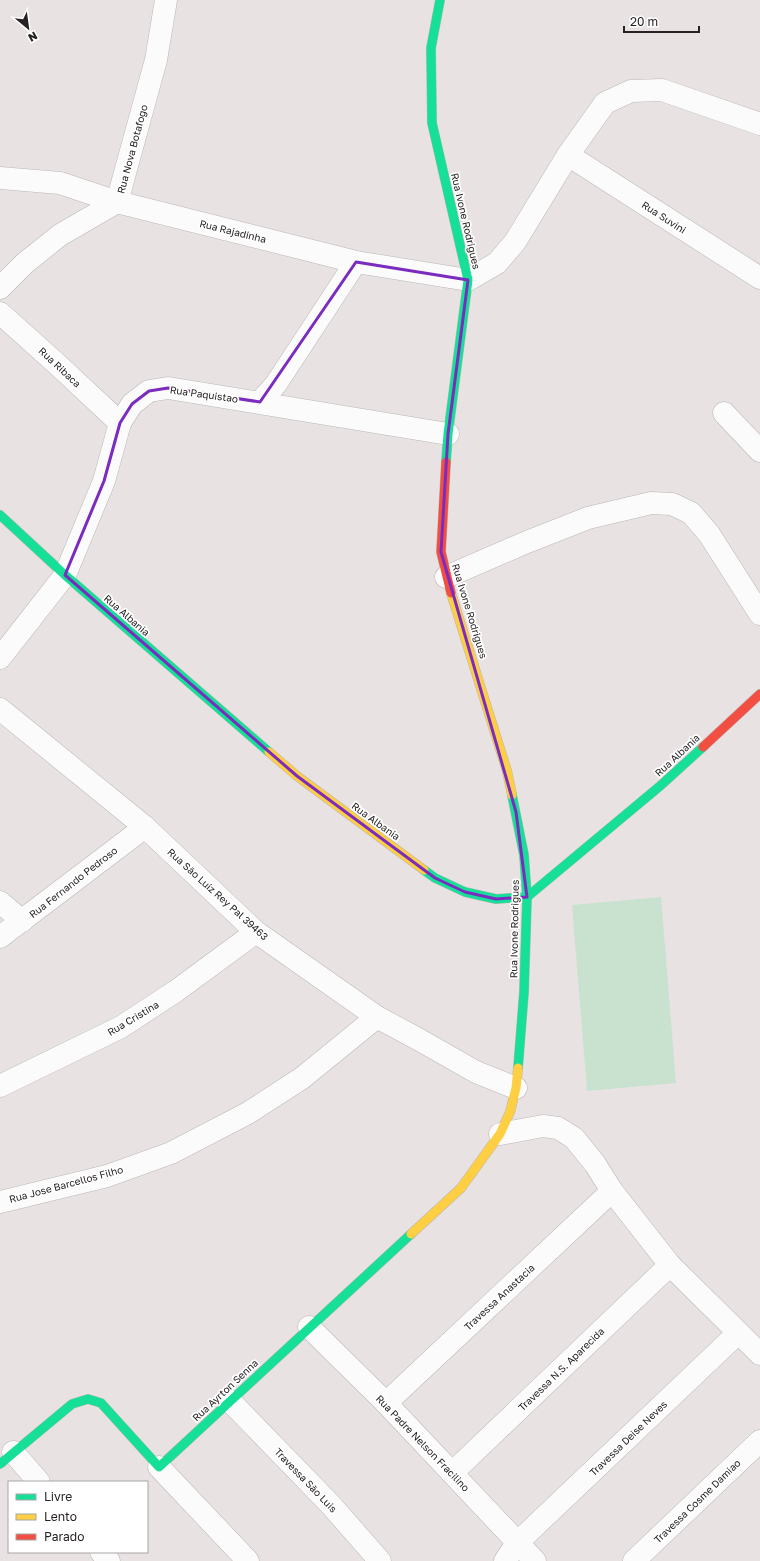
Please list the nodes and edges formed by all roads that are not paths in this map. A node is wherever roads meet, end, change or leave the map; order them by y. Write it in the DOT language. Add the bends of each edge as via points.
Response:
graph roads {
  1 [pos="166,0"];
  2 [pos="440,0"];
  3 [pos="760,124"];
  4 [pos="568,155"];
  5 [pos="0,178"];
  6 [pos="117,202"];
  7 [pos="356,262"];
  8 [pos="760,278"];
  9 [pos="468,280"];
  10 [pos="0,288"];
  11 [pos="0,313"];
  12 [pos="260,402"];
  13 [pos="724,413"];
  14 [pos="120,423"];
  15 [pos="448,434"];
  16 [pos="760,451"];
  17 [pos="0,515"];
  18 [pos="65,575"];
  19 [pos="446,577"];
  20 [pos="760,614"];
  21 [pos="0,658"];
  22 [pos="760,694"];
  23 [pos="0,709"];
  24 [pos="145,826"];
  25 [pos="527,897"];
  26 [pos="0,902"];
  27 [pos="22,921"];
  28 [pos="256,932"];
  29 [pos="0,937"];
  30 [pos="377,1017"];
  31 [pos="0,1086"];
  32 [pos="516,1088"];
  33 [pos="500,1134"];
  34 [pos="461,1188"];
  35 [pos="612,1191"];
  36 [pos="0,1202"];
  37 [pos="670,1265"];
  38 [pos="308,1327"];
  39 [pos="738,1333"];
  40 [pos="760,1354"];
  41 [pos="230,1401"];
  42 [pos="386,1403"];
  43 [pos="760,1441"];
  44 [pos="6,1458"];
  45 [pos="159,1467"];
  46 [pos="452,1473"];
  47 [pos="38,1481"];
  48 [pos="518,1543"];
  49 [pos="102,1553"];
  50 [pos="109,1561"];
  51 [pos="248,1561"];
  52 [pos="380,1561"];
  53 [pos="505,1561"];
  54 [pos="535,1561"];
  55 [pos="634,1561"];
  1 -- 6 [label="street, Rua Nova Botafogo" via="156,60"];
  2 -- 9 [label="street, Rua Ivone Rodrigues" via="431,48 432,123"];
  3 -- 4 [label="street" via="662,90 631,91 605,103"];
  4 -- 8 [label="street, Rua Suvini"];
  4 -- 9 [label="street" via="515,242 497,263"];
  5 -- 6 [label="street, Rua Rajadinha" via="60,183"];
  6 -- 7 [label="street, Rua Rajadinha"];
  6 -- 10 [label="street, Rua Nova Botafogo" via="60,235 25,263"];
  7 -- 9 [label="street, Rua Rajadinha"];
  7 -- 12 [label="street" via="276,384"];
  9 -- 15 [label="street, Rua Ivone Rodrigues"];
  11 -- 14 [label="street, Rua Ribaca"];
  12 -- 14 [label="street, Rua Paquistao" via="168,388 149,391 132,404"];
  12 -- 15 [label="street, Rua Paquistao"];
  13 -- 16 [label="street"];
  14 -- 18 [label="street, Rua Paquistao" via="104,481"];
  15 -- 19 [label="street, Rua Ivone Rodrigues" via="441,552"];
  17 -- 18 [label="street, Rua Albania"];
  18 -- 21 [label="street, Rua Paquistao"];
  18 -- 25 [label="street, Rua Albania" via="297,776 435,878 465,892 496,899"];
  19 -- 20 [label="street" via="588,518 651,503 672,504 691,513 709,534"];
  19 -- 25 [label="street, Rua Ivone Rodrigues" via="507,771 524,855"];
  22 -- 25 [label="street, Rua Albania" via="660,786"];
  23 -- 24 [label="street, Rua Sāo Luiz Rey Pal 39463"];
  24 -- 27 [label="street, Rua Fernando Pedroso"];
  24 -- 28 [label="street, Rua Sāo Luiz Rey Pal 39463"];
  25 -- 32 [label="street, Rua Ivone Rodrigues" via="524,992"];
  26 -- 27 [label="street"];
  27 -- 29 [label="street, Rua Fernando Pedroso"];
  28 -- 30 [label="street, Rua Sāo Luiz Rey Pal 39463"];
  28 -- 31 [label="street, Rua Cristina" via="176,991 121,1027"];
  30 -- 32 [label="street, Rua Sāo Luiz Rey Pal 39463" via="476,1072"];
  30 -- 36 [label="street, Rua Jose Barcellos Filho" via="302,1078 248,1113 171,1153 107,1176"];
  32 -- 33 [label="street, Rua Ivone Rodrigues" via="510,1112"];
  33 -- 34 [label="street, Rua Ivone Rodrigues"];
  33 -- 35 [label="street" via="543,1126 558,1128 574,1138 596,1164"];
  34 -- 38 [label="street, Rua Ayrton Senna"];
  35 -- 37 [label="street"];
  35 -- 42 [label="street, Travessa Anastacia"];
  37 -- 39 [label="street"];
  37 -- 46 [label="street, Travessa N.S. Aparecida"];
  38 -- 41 [label="street, Rua Ayrton Senna"];
  38 -- 42 [label="street, Rua Padre Nelson Fracilino"];
  39 -- 40 [label="street"];
  39 -- 48 [label="street, Travessa Deise Neves"];
  41 -- 45 [label="street, Rua Ayrton Senna"];
  41 -- 52 [label="street, Travessa Sāo Luis" via="330,1504"];
  42 -- 46 [label="street, Rua Padre Nelson Fracilino"];
  43 -- 55 [label="street, Travessa Cosme Damiao"];
  44 -- 45 [label="street" via="72,1404 88,1399 101,1403"];
  44 -- 47 [label="street"];
  45 -- 51 [label="street"];
  46 -- 48 [label="street, Rua Padre Nelson Fracilino"];
  48 -- 53 [label="street, Travessa Deise Neves"];
  48 -- 54 [label="street, Rua Padre Nelson Fracilino"];
  49 -- 50 [label="street"];
}
